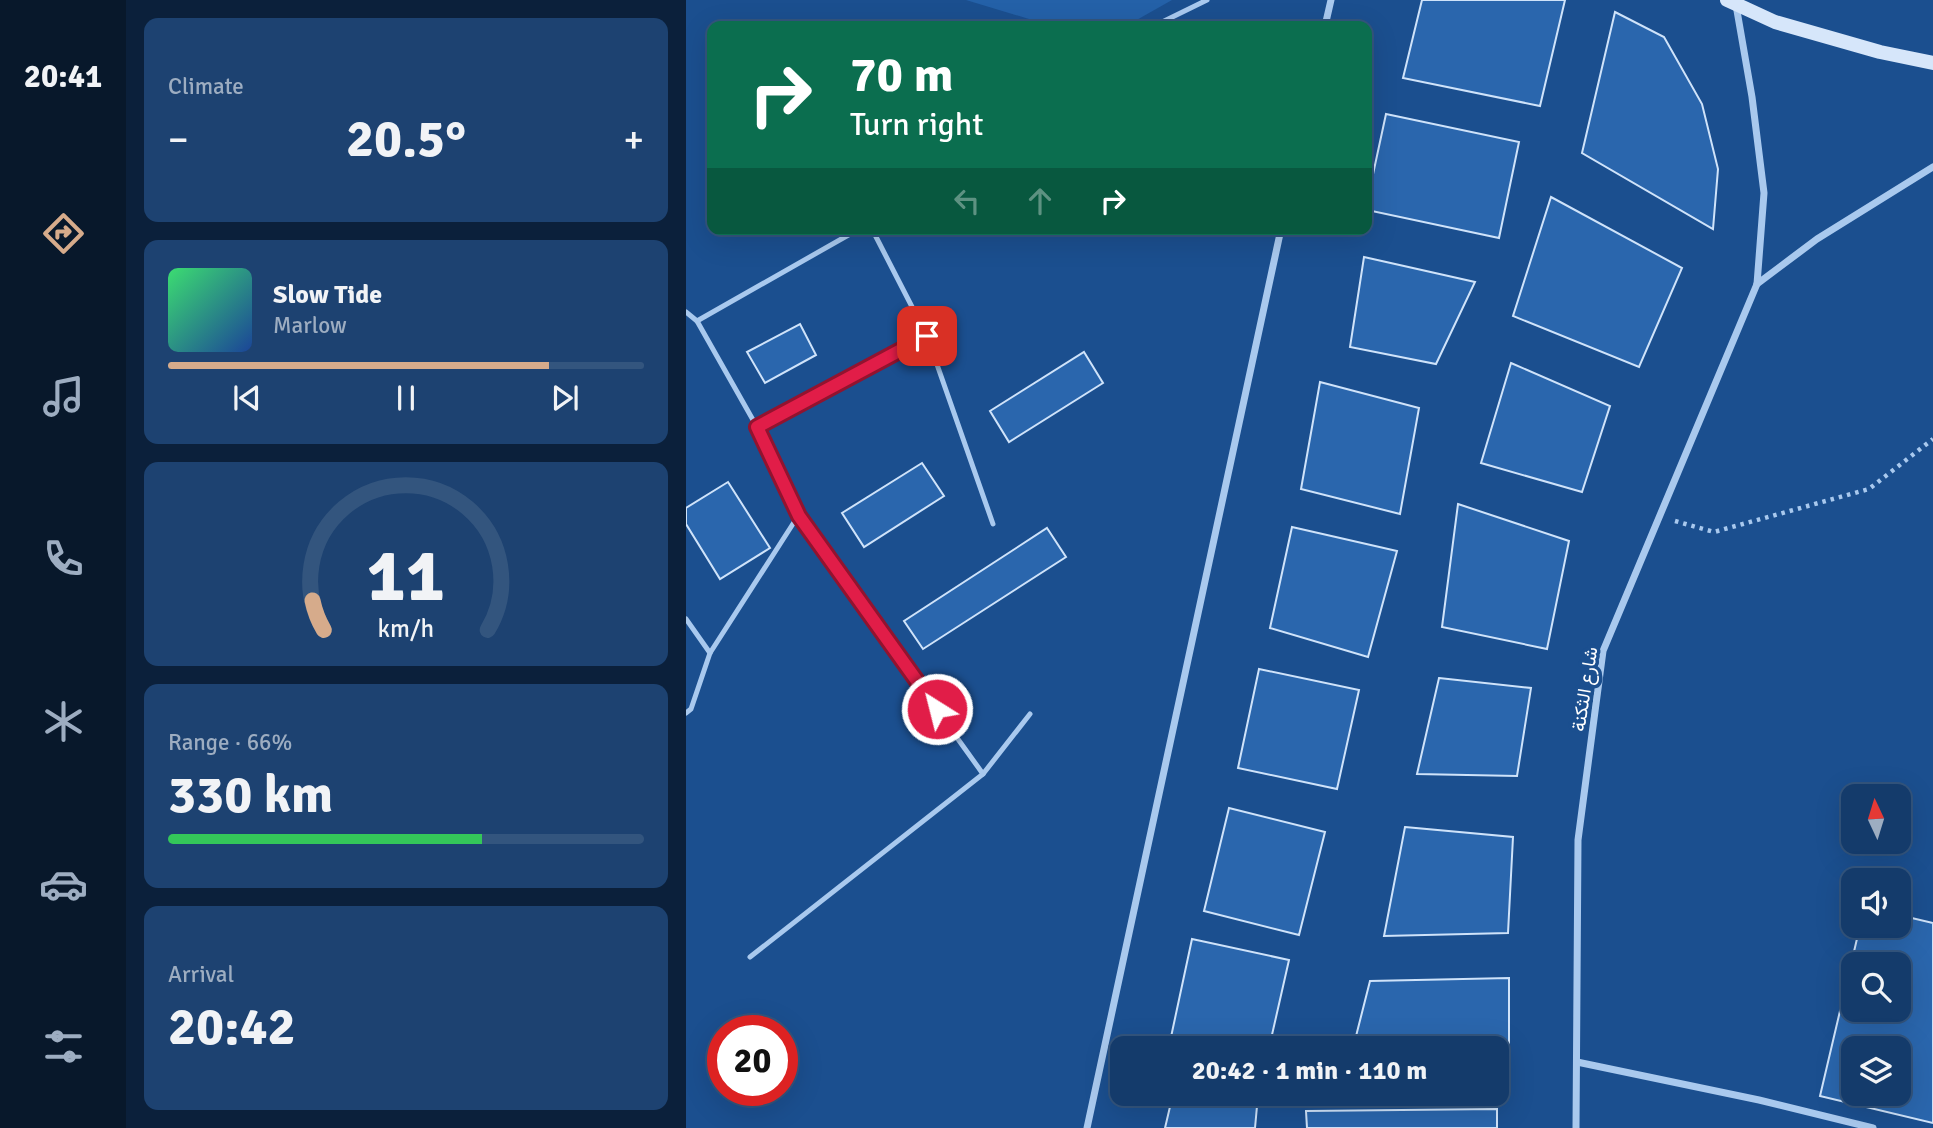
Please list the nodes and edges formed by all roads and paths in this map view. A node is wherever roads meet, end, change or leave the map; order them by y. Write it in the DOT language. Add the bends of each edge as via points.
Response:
graph roads {
  1 [pos="1208,0"];
  2 [pos="1331,0"];
  3 [pos="1734,1"];
  4 [pos="1164,21"];
  5 [pos="1326,21"];
  6 [pos="1933,63"];
  7 [pos="1933,167"];
  8 [pos="848,235"];
  9 [pos="875,235"];
  10 [pos="1280,235"];
  11 [pos="1757,284"];
  12 [pos="686,312"];
  13 [pos="697,321"];
  14 [pos="927,336"];
  15 [pos="757,427"];
  16 [pos="1933,439"];
  17 [pos="799,516"];
  18 [pos="1659,517"];
  19 [pos="993,524"];
  20 [pos="686,619"];
  21 [pos="710,653"];
  22 [pos="686,713"];
  23 [pos="1030,714"];
  24 [pos="983,774"];
  25 [pos="750,957"];
  26 [pos="1577,1062"];
  27 [pos="1087,1128"];
  28 [pos="1576,1128"];
  29 [pos="1873,1128"];
  1 -- 4 [label="lane"];
  2 -- 5 [label="street"];
  3 -- 6 [label="main road" via="1775,22"];
  3 -- 11 [label="street" via="1764,193"];
  7 -- 11 [label="street" via="1817,239"];
  8 -- 13 [label="lane"];
  9 -- 14 [label="lane"];
  10 -- 27 [label="street"];
  11 -- 18 [label="street, شارع الثكنة"];
  12 -- 13 [label="lane"];
  13 -- 15 [label="lane"];
  14 -- 15 [label="lane"];
  14 -- 19 [label="lane"];
  15 -- 17 [label="lane"];
  16 -- 18 [label="path" via="1870,489 1714,532"];
  17 -- 21 [label="lane"];
  17 -- 24 [label="lane"];
  18 -- 26 [label="street, شارع الثكنة" via="1603,651 1578,840"];
  20 -- 21 [label="lane"];
  21 -- 22 [label="lane"];
  23 -- 24 [label="lane"];
  24 -- 25 [label="lane"];
  26 -- 28 [label="street, شارع الثكنة"];
  26 -- 29 [label="street"];
}
